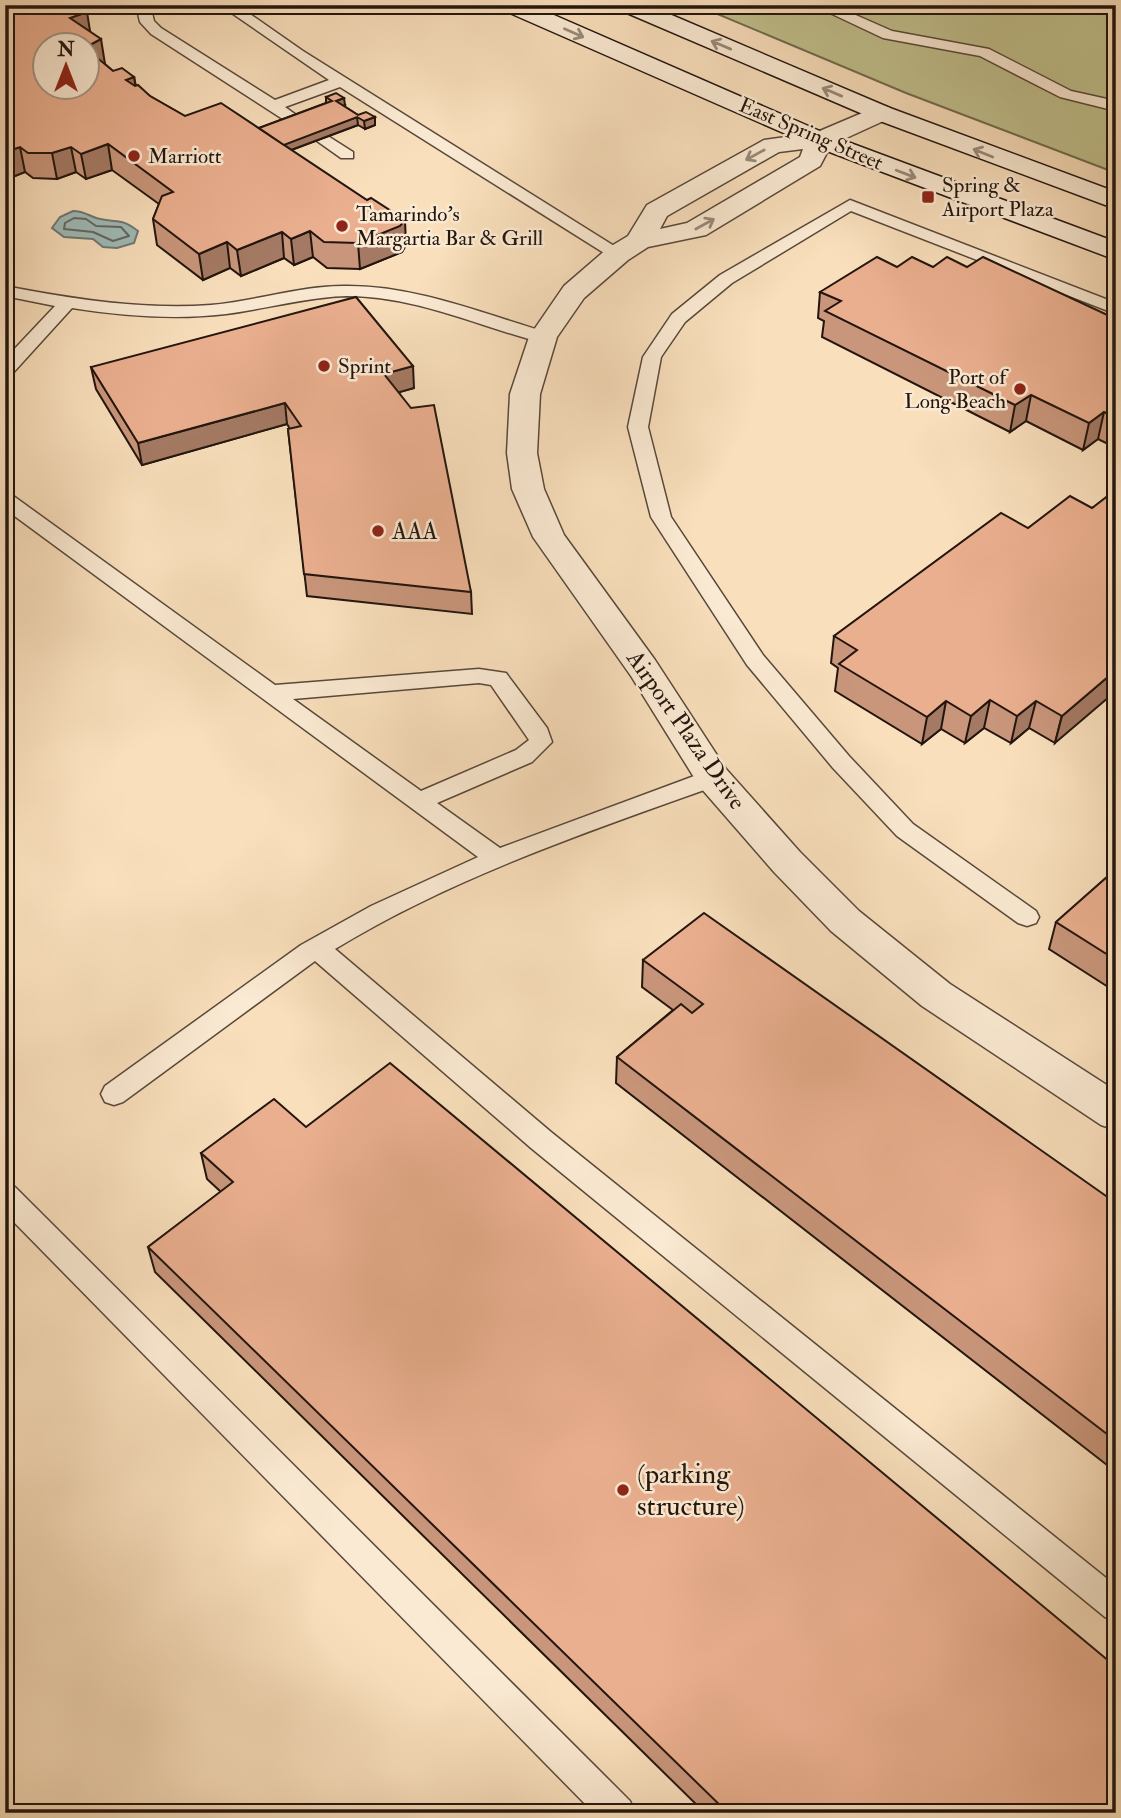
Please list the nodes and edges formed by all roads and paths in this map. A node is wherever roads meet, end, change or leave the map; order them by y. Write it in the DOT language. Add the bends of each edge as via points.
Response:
graph roads {
  1 [pos="118,5"];
  2 [pos="141,5"];
  3 [pos="227,5"];
  4 [pos="511,5"];
  5 [pos="628,5"];
  6 [pos="820,5"];
  7 [pos="342,81"];
  8 [pos="273,106"];
  9 [pos="1116,106"];
  10 [pos="881,113"];
  11 [pos="298,122"];
  12 [pos="323,138"];
  13 [pos="820,140"];
  14 [pos="347,155"];
  15 [pos="1116,201"];
  16 [pos="629,248"];
  17 [pos="1116,252"];
  18 [pos="5,292"];
  19 [pos="66,303"];
  20 [pos="1116,309"];
  21 [pos="543,337"];
  22 [pos="5,370"];
  23 [pos="5,499"];
  24 [pos="270,693"];
  25 [pos="713,778"];
  26 [pos="419,801"];
  27 [pos="495,857"];
  28 [pos="1027,917"];
  29 [pos="318,949"];
  30 [pos="114,1094"];
  31 [pos="1116,1113"];
  32 [pos="5,1195"];
  33 [pos="1116,1606"];
  34 [pos="618,1813"];
  1 -- 2 [label="lane"];
  2 -- 8 [label="lane" via="156,31"];
  3 -- 7 [label="lane"];
  4 -- 13 [label="street, East Spring Street, one-way"];
  10 -- 5 [label="street, East Spring Street, one-way"];
  6 -- 9 [label="lane" via="888,35 984,52 1066,94"];
  7 -- 8 [label="lane"];
  7 -- 16 [label="lane"];
  8 -- 11 [label="lane"];
  10 -- 13 [label="street, Airport Plaza Drive"];
  15 -- 10 [label="street, East Spring Street, one-way"];
  12 -- 14 [label="lane"];
  16 -- 13 [label="street, Airport Plaza Drive, one-way" via="696,229 811,161"];
  13 -- 16 [label="street, Airport Plaza Drive, one-way" via="773,145 656,211"];
  13 -- 17 [label="street, East Spring Street, one-way"];
  16 -- 21 [label="street, Airport Plaza Drive" via="574,292"];
  18 -- 19 [label="lane"];
  19 -- 21 [label="lane" via="153,312 212,310 326,293 387,294"];
  19 -- 22 [label="lane"];
  20 -- 28 [label="lane" via="850,205 726,279 678,318 652,357 638,427 660,517 755,660 905,830"];
  21 -- 25 [label="street, Airport Plaza Drive" via="523,416 522,453 528,489 549,537 643,668"];
  23 -- 24 [label="lane"];
  24 -- 26 [label="lane"];
  24 -- 26 [label="lane" via="498,678 541,742 524,755"];
  25 -- 27 [label="lane"];
  25 -- 31 [label="street, Airport Plaza Drive" via="845,921 936,995"];
  26 -- 27 [label="lane"];
  27 -- 29 [label="lane" via="378,913"];
  29 -- 30 [label="lane"];
  29 -- 33 [label="lane" via="541,1140"];
  32 -- 34 [label="lane"];
}
